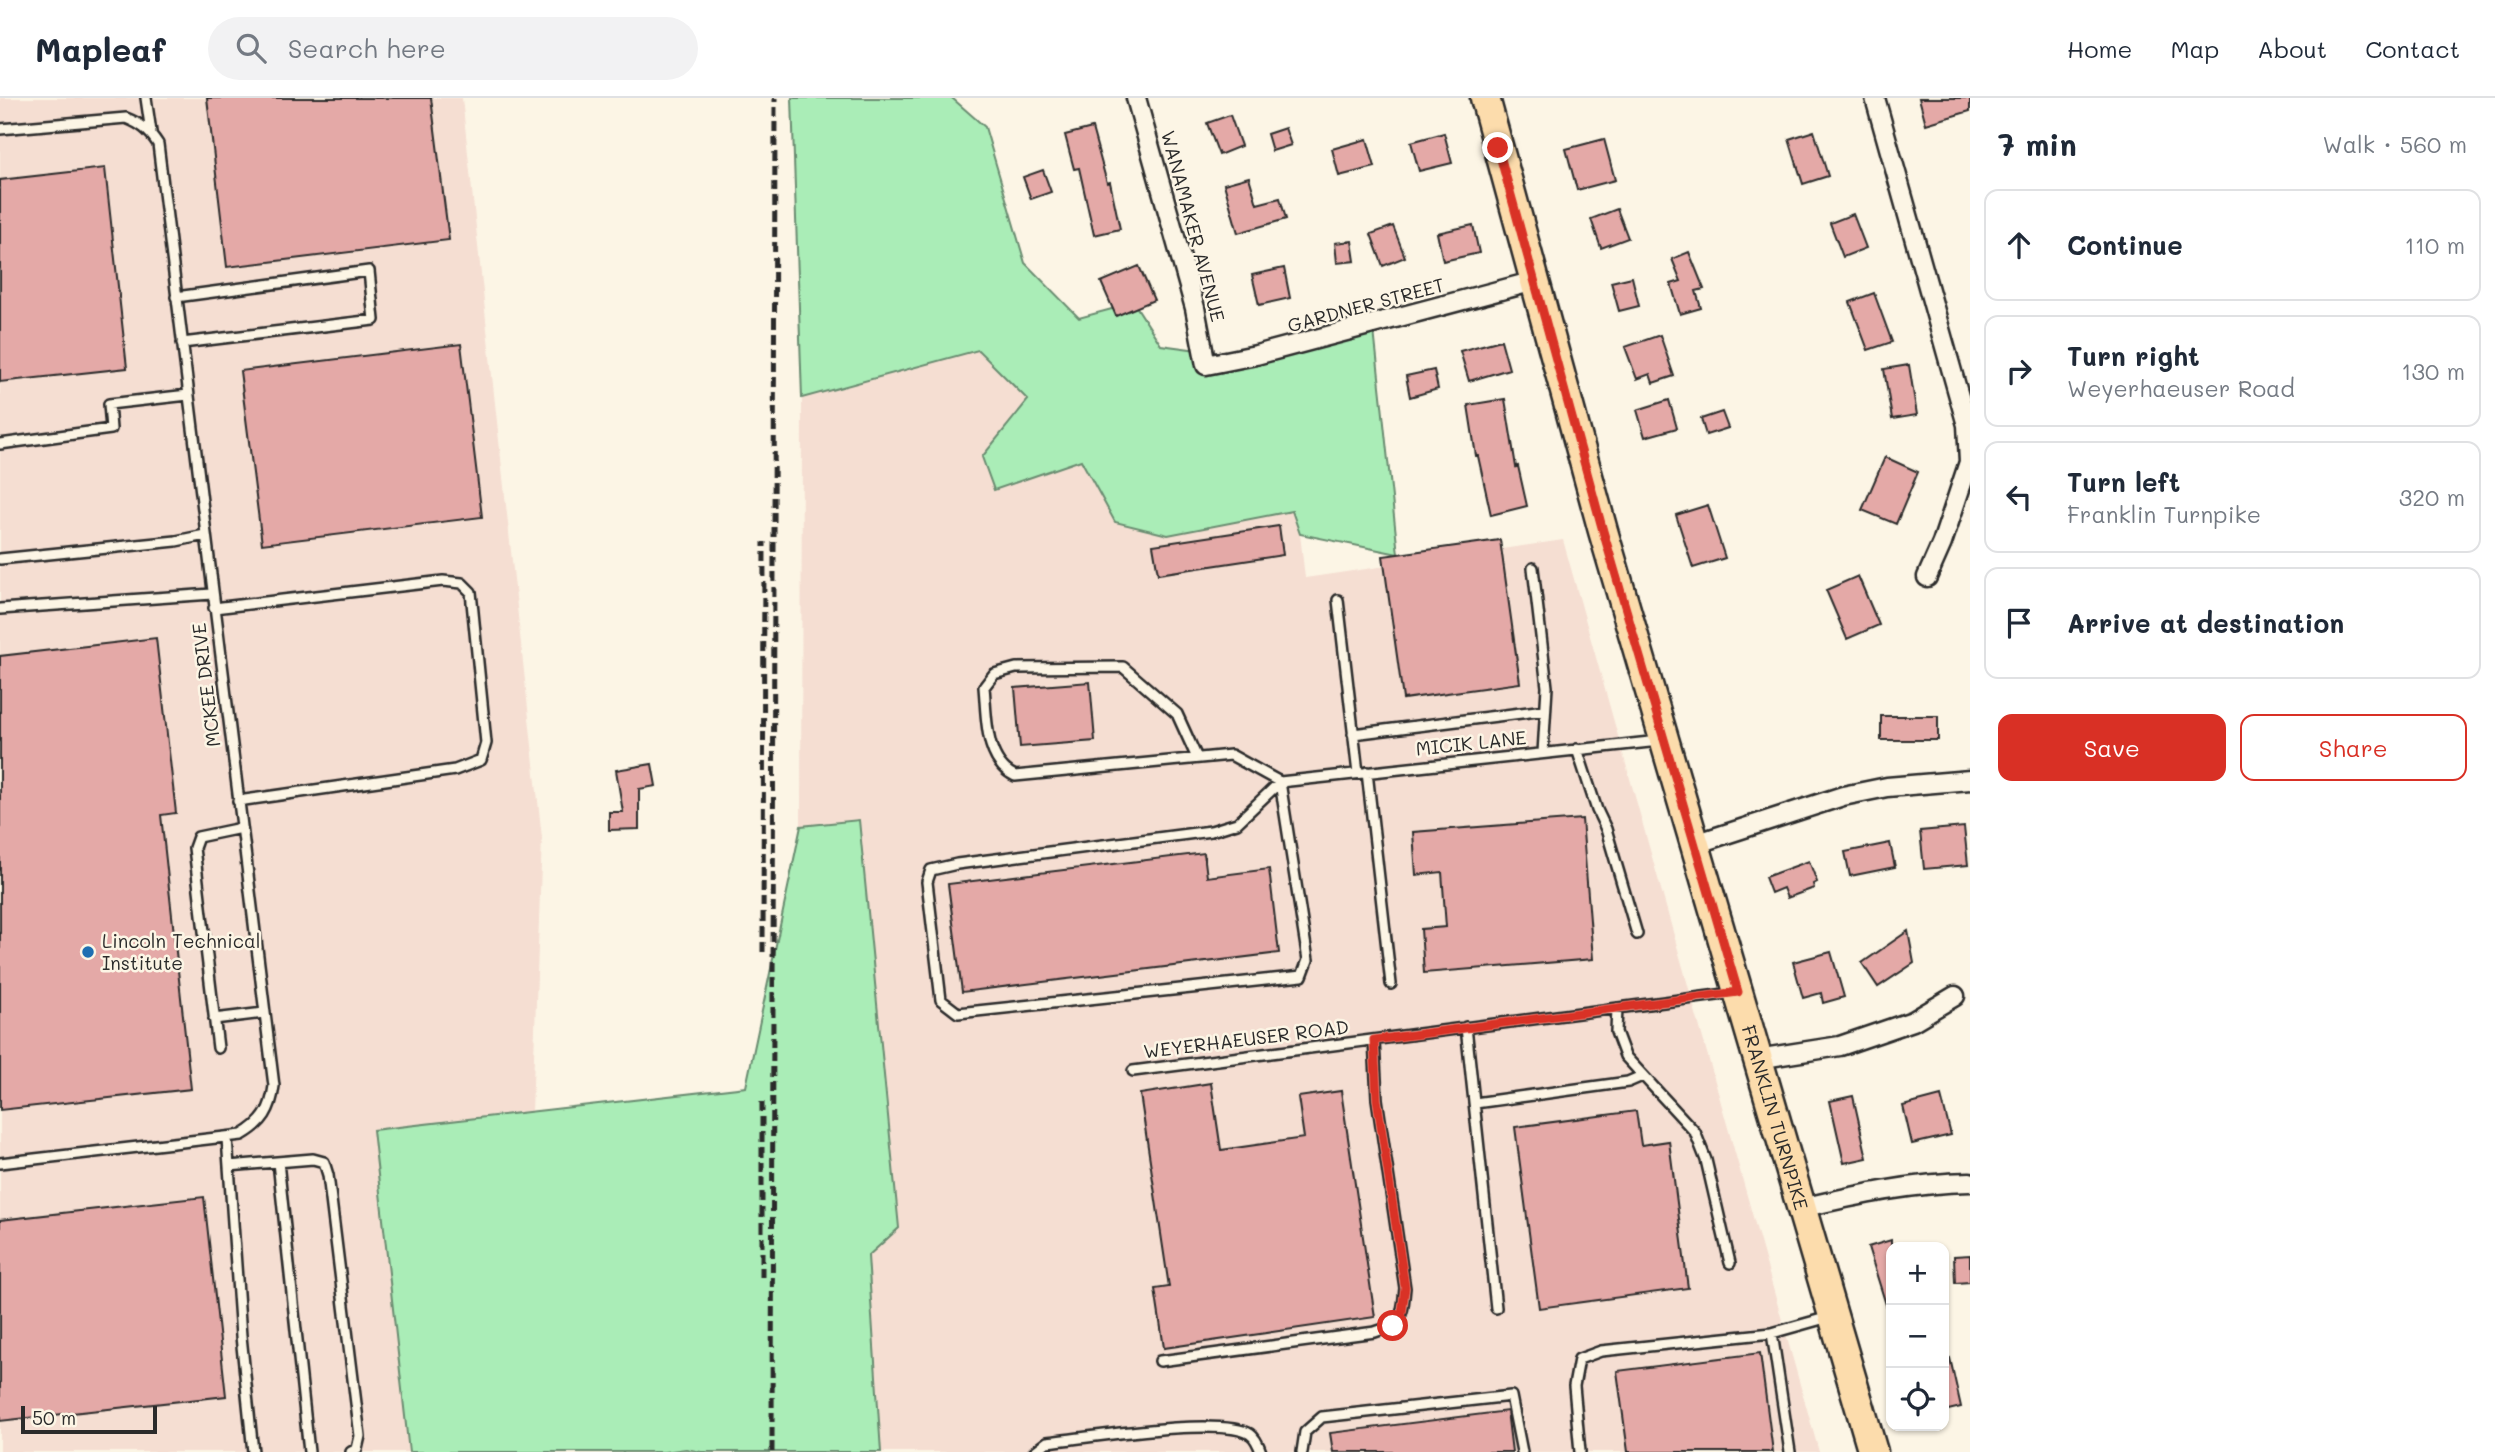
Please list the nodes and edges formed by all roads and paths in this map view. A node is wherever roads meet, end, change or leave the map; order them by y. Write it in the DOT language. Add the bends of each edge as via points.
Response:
graph roads {
  1 [pos="146,98"];
  2 [pos="1136,98"];
  3 [pos="1485,98"];
  4 [pos="1875,98"];
  5 [pos="0,129"];
  6 [pos="150,132"];
  7 [pos="1535,281"];
  8 [pos="176,297"];
  9 [pos="182,343"];
  10 [pos="1206,365"];
  11 [pos="188,395"];
  12 [pos="0,444"];
  13 [pos="205,535"];
  14 [pos="0,559"];
  15 [pos="1533,568"];
  16 [pos="1927,577"];
  17 [pos="212,594"];
  18 [pos="1338,600"];
  19 [pos="214,608"];
  20 [pos="0,609"];
  21 [pos="1545,710"];
  22 [pos="1353,734"];
  23 [pos="1664,740"];
  24 [pos="1577,750"];
  25 [pos="1543,753"];
  26 [pos="1197,758"];
  27 [pos="1362,773"];
  28 [pos="1970,780"];
  29 [pos="1280,782"];
  30 [pos="238,801"];
  31 [pos="241,828"];
  32 [pos="1695,844"];
  33 [pos="1637,934"];
  34 [pos="1391,984"];
  35 [pos="1738,992"];
  36 [pos="1955,996"];
  37 [pos="1617,1008"];
  38 [pos="264,1013"];
  39 [pos="214,1019"];
  40 [pos="1466,1027"];
  41 [pos="1374,1040"];
  42 [pos="218,1048"];
  43 [pos="1758,1059"];
  44 [pos="1133,1071"];
  45 [pos="1642,1076"];
  46 [pos="1475,1103"];
  47 [pos="227,1138"];
  48 [pos="278,1162"];
  49 [pos="0,1163"];
  50 [pos="229,1166"];
  51 [pos="1970,1182"];
  52 [pos="1801,1208"];
  53 [pos="1730,1263"];
  54 [pos="1496,1308"];
  55 [pos="1833,1316"];
  56 [pos="1772,1333"];
  57 [pos="1160,1361"];
  58 [pos="253,1452"];
  59 [pos="309,1452"];
  60 [pos="351,1452"];
  61 [pos="1034,1452"];
  62 [pos="1261,1452"];
  63 [pos="1302,1452"];
  64 [pos="1522,1452"];
  65 [pos="1580,1452"];
  66 [pos="1790,1452"];
  67 [pos="1873,1452"];
  1 -- 6 [label="lane, MCKEE DRIVE"];
  2 -- 10 [label="street, WANAMAKER AVENUE" via="1195,308"];
  3 -- 7 [label="main road, FRANKLIN TURNPIKE"];
  4 -- 16 [label="street" via="1967,425 1969,462"];
  5 -- 6 [label="lane" via="126,118"];
  6 -- 8 [label="lane, MCKEE DRIVE" via="158,144"];
  7 -- 10 [label="street, GARDNER STREET"];
  7 -- 23 [label="main road, FRANKLIN TURNPIKE"];
  8 -- 9 [label="lane, MCKEE DRIVE"];
  8 -- 9 [label="lane" via="369,271 374,320"];
  9 -- 11 [label="lane, MCKEE DRIVE"];
  11 -- 12 [label="lane" via="109,404 111,429"];
  11 -- 13 [label="lane, MCKEE DRIVE"];
  13 -- 14 [label="lane"];
  13 -- 17 [label="lane, MCKEE DRIVE"];
  15 -- 21 [label="lane" via="1547,687"];
  17 -- 19 [label="lane, MCKEE DRIVE"];
  17 -- 20 [label="lane"];
  18 -- 22 [label="lane"];
  19 -- 30 [label="lane, MCKEE DRIVE"];
  19 -- 30 [label="lane" via="443,581 462,583 471,592 486,743 481,760 455,770"];
  21 -- 22 [label="lane"];
  21 -- 25 [label="lane"];
  22 -- 27 [label="lane"];
  23 -- 24 [label="lane, MICIK LANE"];
  23 -- 32 [label="main road, FRANKLIN TURNPIKE"];
  24 -- 25 [label="lane, MICIK LANE"];
  24 -- 33 [label="lane"];
  25 -- 27 [label="lane, MICIK LANE"];
  26 -- 26 [label="lane" via="1015,776 998,761 988,735 984,687 994,674 1016,668 1123,667 1177,714"];
  26 -- 29 [label="lane" via="1231,755"];
  27 -- 29 [label="lane, MICIK LANE"];
  27 -- 34 [label="lane"];
  28 -- 32 [label="street" via="1843,796"];
  29 -- 29 [label="lane" via="1308,960 1302,976 958,1013 941,1000 927,882 931,870 1211,831 1237,823"];
  30 -- 31 [label="lane, MCKEE DRIVE"];
  31 -- 38 [label="lane, MCKEE DRIVE"];
  31 -- 39 [label="lane" via="198,837 194,848"];
  32 -- 35 [label="main road, FRANKLIN TURNPIKE"];
  35 -- 37 [label="lane, WEYERHAEUSER ROAD"];
  35 -- 43 [label="main road, FRANKLIN TURNPIKE"];
  36 -- 43 [label="street" via="1913,1021 1840,1046"];
  37 -- 40 [label="lane, WEYERHAEUSER ROAD"];
  37 -- 45 [label="lane" via="1616,1032 1625,1056"];
  38 -- 39 [label="lane"];
  38 -- 47 [label="lane, MCKEE DRIVE" via="272,1102 255,1128"];
  39 -- 42 [label="lane"];
  40 -- 41 [label="lane, WEYERHAEUSER ROAD"];
  40 -- 46 [label="lane"];
  41 -- 44 [label="lane, WEYERHAEUSER ROAD"];
  41 -- 57 [label="lane" via="1377,1099 1405,1287 1402,1313 1393,1326 1375,1332"];
  43 -- 52 [label="main road, FRANKLIN TURNPIKE"];
  45 -- 46 [label="lane" via="1628,1082"];
  45 -- 53 [label="lane" via="1695,1132"];
  46 -- 54 [label="lane"];
  47 -- 49 [label="lane, MCKEE DRIVE"];
  47 -- 50 [label="lane"];
  48 -- 50 [label="lane"];
  48 -- 59 [label="lane"];
  48 -- 60 [label="lane" via="313,1159 324,1163 328,1175 360,1436"];
  50 -- 58 [label="lane"];
  51 -- 52 [label="street" via="1870,1192"];
  52 -- 55 [label="main road, FRANKLIN TURNPIKE"];
  55 -- 56 [label="lane"];
  55 -- 67 [label="main road, FRANKLIN TURNPIKE"];
  56 -- 65 [label="lane" via="1601,1351 1579,1359 1573,1386"];
  56 -- 66 [label="lane"];
  61 -- 62 [label="lane" via="1047,1442 1204,1426 1252,1434"];
  63 -- 64 [label="lane" via="1305,1432 1322,1417 1511,1396"];
}
